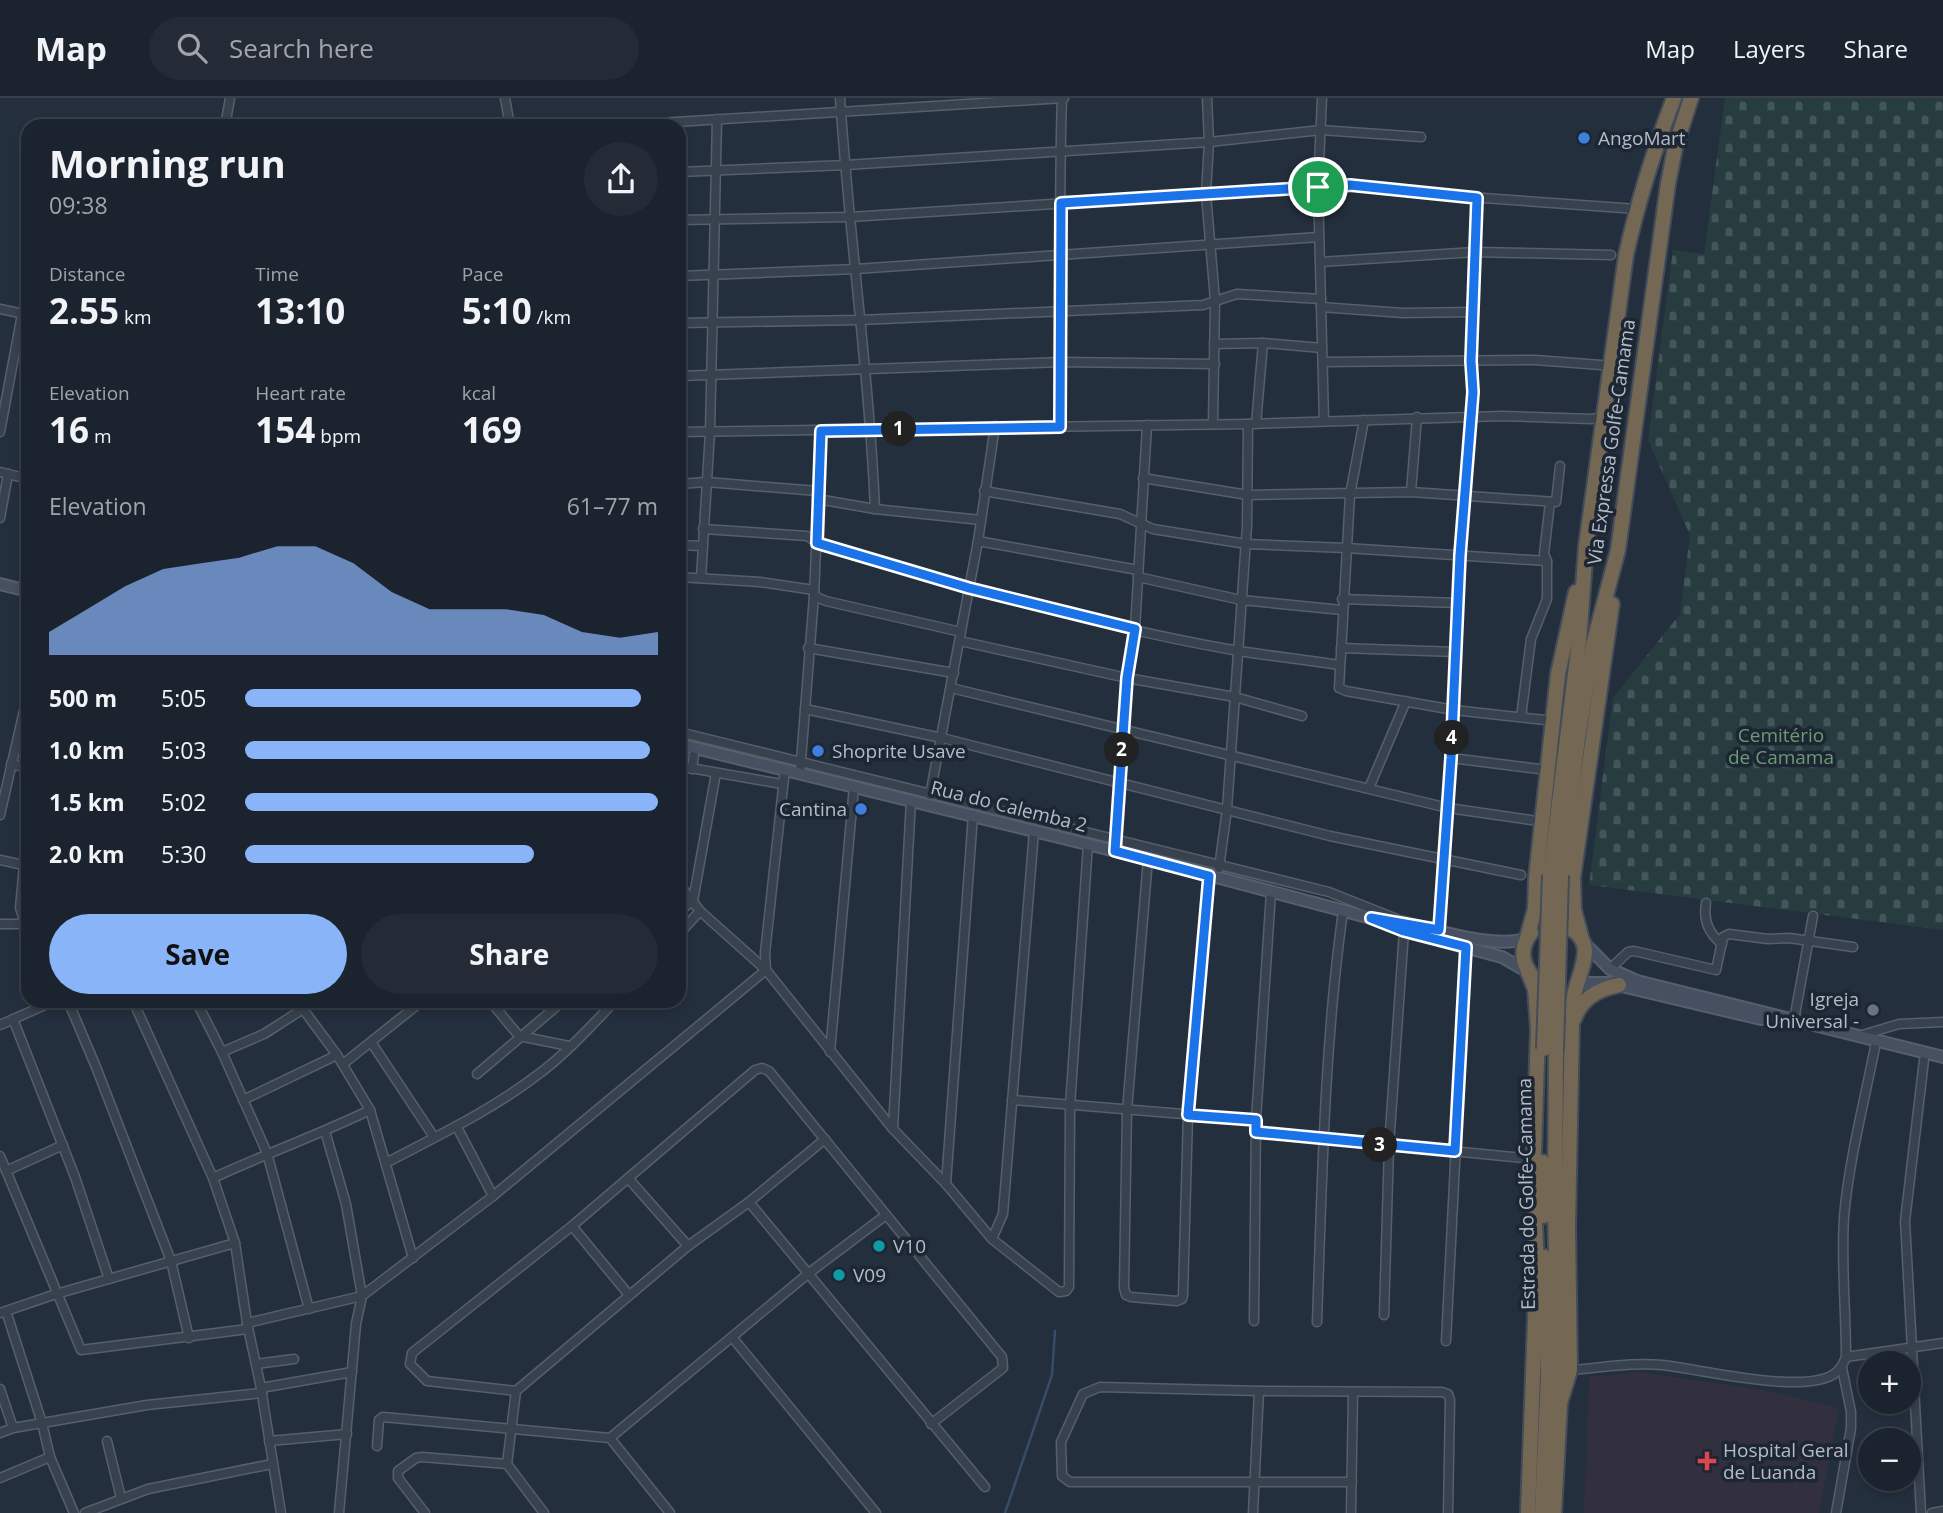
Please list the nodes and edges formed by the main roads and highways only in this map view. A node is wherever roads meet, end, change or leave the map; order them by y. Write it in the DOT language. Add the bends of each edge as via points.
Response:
graph roads {
  1 [pos="1674,98"];
  2 [pos="1691,98"];
  3 [pos="1586,546"];
  4 [pos="1618,550"];
  5 [pos="0,584"];
  6 [pos="21,589"];
  7 [pos="686,746"];
  8 [pos="1556,875"];
  9 [pos="1405,927"];
  10 [pos="1527,938"];
  11 [pos="1583,943"];
  12 [pos="1528,972"];
  13 [pos="1579,983"];
  14 [pos="1619,985"];
  15 [pos="1572,1023"];
  16 [pos="1550,1050"];
  17 [pos="1943,1057"];
  18 [pos="1943,1065"];
  19 [pos="1560,1403"];
  20 [pos="1528,1513"];
  21 [pos="1542,1513"];
  22 [pos="1554,1513"];
  1 -- 3 [label="highway, Via Expressa Golfe-Camama" via="1655,146 1626,255 1604,410 1596,424"];
  2 -- 4 [label="highway, Via Expressa Golfe-Camama" via="1668,184"];
  3 -- 8 [label="highway, Via Expressa Golfe-Camama"];
  3 -- 10 [label="highway" via="1558,674 1535,909"];
  4 -- 8 [label="highway, Via Expressa Golfe-Camama" via="1593,645"];
  4 -- 11 [label="highway" via="1573,878 1574,910"];
  5 -- 6 [label="main road"];
  7 -- 9 [label="main road, Rua do Calemba 2" via="1088,844 1115,845 1148,859"];
  8 -- 16 [label="highway, Estrada do Golfe-Camama, bridge"];
  9 -- 10 [label="main road" via="1485,940 1518,942"];
  9 -- 12 [label="main road" via="1502,957"];
  10 -- 11 [label="highway" via="1539,927 1555,924 1575,932"];
  10 -- 12 [label="highway" via="1522,956"];
  11 -- 13 [label="highway" via="1585,959"];
  11 -- 17 [label="main road" via="1610,969 1637,981"];
  12 -- 13 [label="highway" via="1552,985"];
  12 -- 20 [label="highway" via="1538,1007 1533,1159 1537,1264"];
  13 -- 14 [label="main road"];
  13 -- 15 [label="highway"];
  14 -- 15 [label="highway" via="1589,996"];
  14 -- 18 [label="main road"];
  15 -- 19 [label="highway" via="1568,1225 1575,1370"];
  16 -- 19 [label="highway, Estrada do Golfe-Camama"];
  16 -- 21 [label="highway, Estrada do Golfe-Camama" via="1542,1163 1548,1376"];
  19 -- 22 [label="highway, Estrada do Golfe-Camama"];
}
